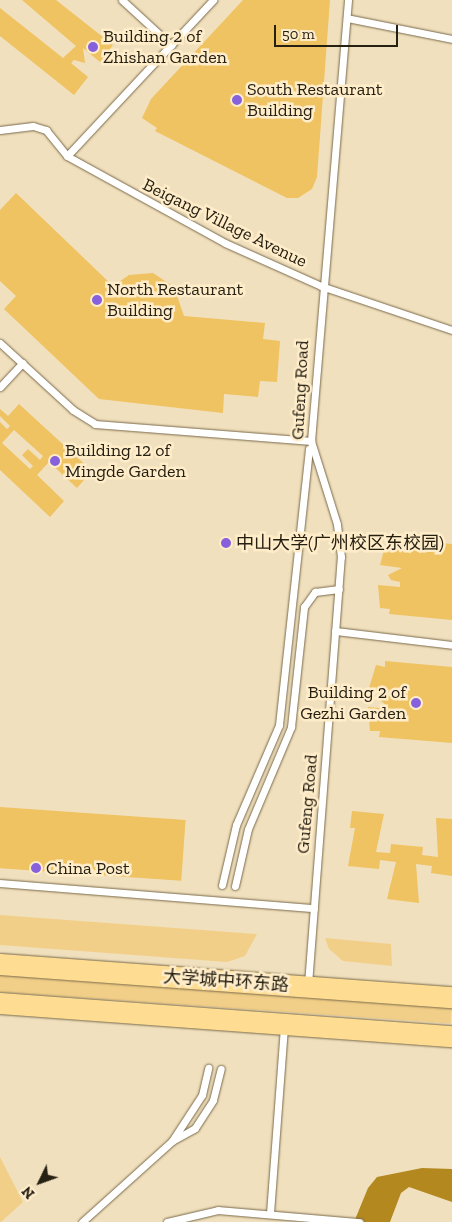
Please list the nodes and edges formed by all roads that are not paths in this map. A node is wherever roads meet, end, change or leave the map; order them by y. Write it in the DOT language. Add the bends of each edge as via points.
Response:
graph roads {
  1 [pos="122,0"];
  2 [pos="213,0"];
  3 [pos="348,0"];
  4 [pos="347,18"];
  5 [pos="452,39"];
  6 [pos="171,45"];
  7 [pos="0,130"];
  8 [pos="67,156"];
  9 [pos="321,286"];
  10 [pos="452,330"];
  11 [pos="0,343"];
  12 [pos="22,363"];
  13 [pos="0,387"];
  14 [pos="311,441"];
  15 [pos="338,590"];
  16 [pos="336,631"];
  17 [pos="452,645"];
  18 [pos="0,883"];
  19 [pos="222,885"];
  20 [pos="235,886"];
  21 [pos="314,908"];
  22 [pos="0,964"];
  23 [pos="308,987"];
  24 [pos="452,997"];
  25 [pos="0,1003"];
  26 [pos="284,1024"];
  27 [pos="452,1036"];
  28 [pos="208,1068"];
  29 [pos="221,1069"];
  30 [pos="172,1141"];
  31 [pos="270,1213"];
  32 [pos="82,1222"];
  33 [pos="167,1222"];
  34 [pos="358,1222"];
  1 -- 6 [label="lane"];
  2 -- 6 [label="lane"];
  3 -- 4 [label="lane, Gufeng Road"];
  4 -- 5 [label="lane"];
  4 -- 9 [label="lane, Gufeng Road"];
  6 -- 8 [label="lane"];
  7 -- 8 [label="lane, Beigang Village Avenue" via="33,126 46,130"];
  8 -- 9 [label="lane, Beigang Village Avenue" via="178,220"];
  9 -- 10 [label="lane, Beigang Village Avenue"];
  9 -- 14 [label="lane, Gufeng Road"];
  11 -- 12 [label="lane"];
  12 -- 13 [label="lane"];
  12 -- 14 [label="lane" via="78,415 100,426"];
  14 -- 15 [label="lane, Gufeng Road" via="340,536"];
  14 -- 19 [label="lane" via="280,719 236,825"];
  15 -- 16 [label="lane, Gufeng Road"];
  15 -- 20 [label="lane" via="315,592 304,607 291,728 244,841"];
  16 -- 17 [label="lane"];
  16 -- 21 [label="lane, Gufeng Road"];
  18 -- 21 [label="lane"];
  21 -- 23 [label="lane, Gufeng Road"];
  22 -- 23 [label="main road, 大学城中环东路"];
  23 -- 24 [label="main road, 大学城中环东路"];
  25 -- 26 [label="main road"];
  26 -- 27 [label="main road"];
  26 -- 31 [label="lane"];
  28 -- 30 [label="lane" via="202,1095"];
  29 -- 30 [label="lane" via="214,1100 202,1120 187,1136"];
  30 -- 32 [label="lane"];
  31 -- 33 [label="lane" via="218,1210"];
  31 -- 34 [label="lane"];
}
